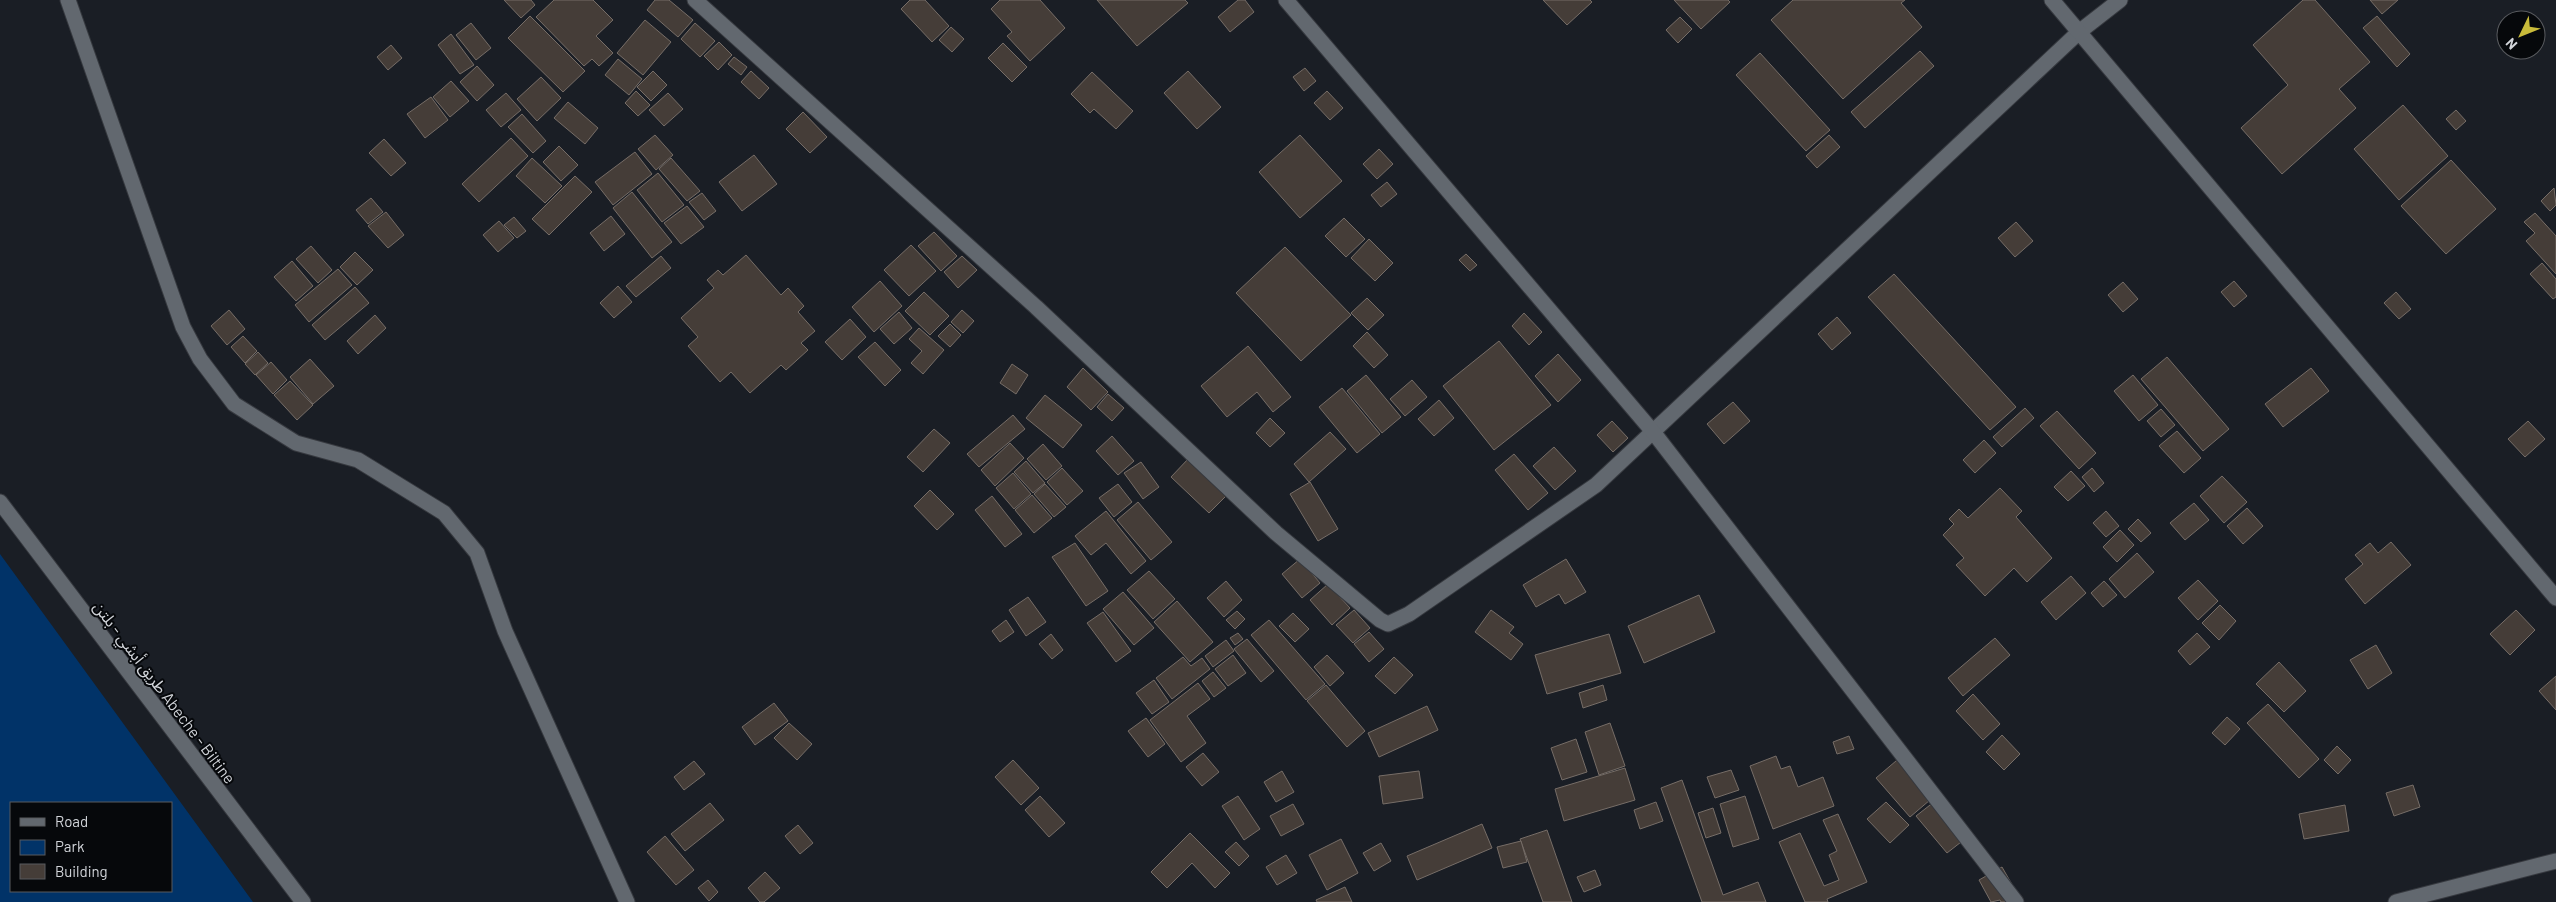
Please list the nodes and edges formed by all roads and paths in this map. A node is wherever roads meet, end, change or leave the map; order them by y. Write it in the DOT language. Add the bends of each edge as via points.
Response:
graph roads {
  1 [pos="68,0"];
  2 [pos="695,0"];
  3 [pos="1286,0"];
  4 [pos="2052,0"];
  5 [pos="2120,0"];
  6 [pos="2079,32"];
  7 [pos="1654,433"];
  8 [pos="0,502"];
  9 [pos="2556,598"];
  10 [pos="2556,861"];
  11 [pos="303,902"];
  12 [pos="627,902"];
  13 [pos="2016,902"];
  14 [pos="2396,902"];
  1 -- 12 [label="street" via="183,327 200,359 234,404 296,443 358,460 444,513 477,552 504,631"];
  2 -- 7 [label="street" via="1036,307 1276,533 1388,624 1409,614 1596,485"];
  3 -- 7 [label="street"];
  4 -- 6 [label="street"];
  5 -- 6 [label="street"];
  6 -- 7 [label="street"];
  6 -- 9 [label="street"];
  7 -- 13 [label="street"];
  8 -- 11 [label="street, طريق أبشي - بلتن Abeche - Biltine"];
  10 -- 14 [label="street"];
}
